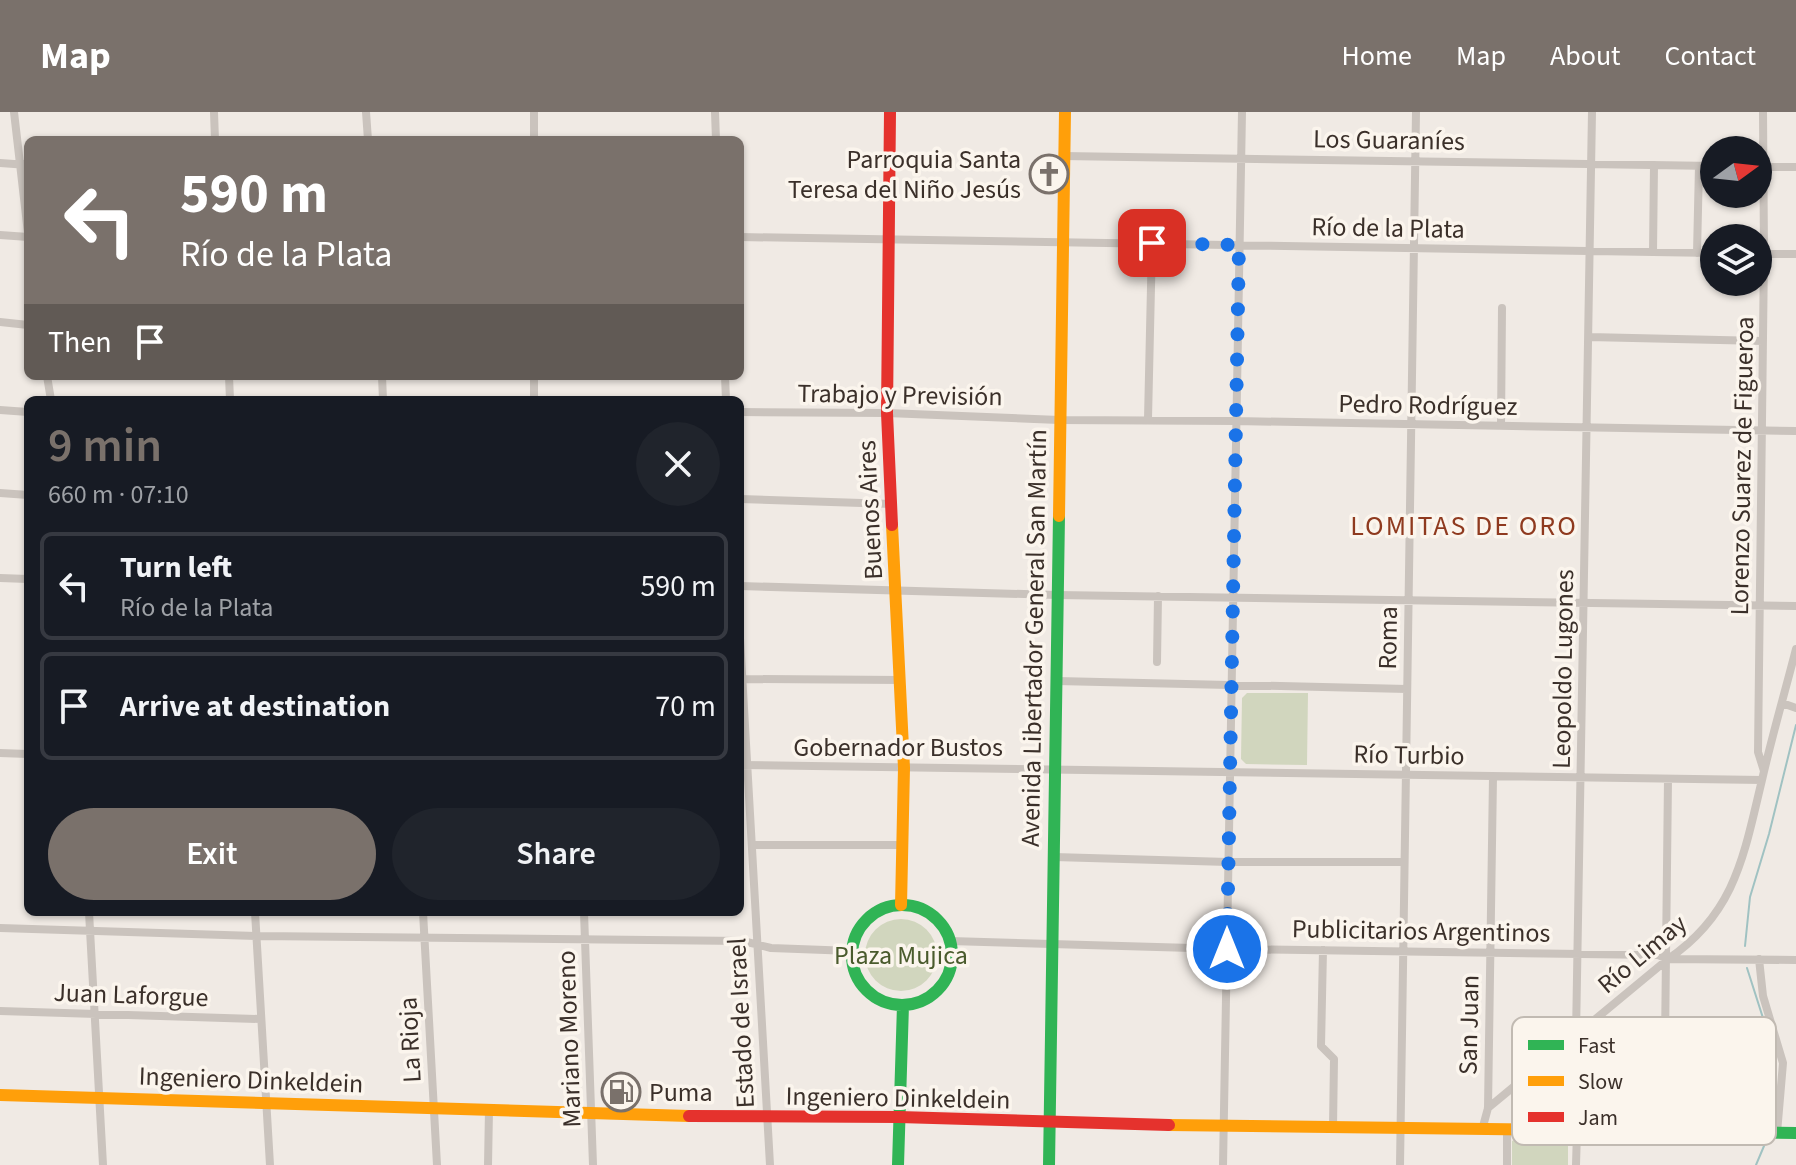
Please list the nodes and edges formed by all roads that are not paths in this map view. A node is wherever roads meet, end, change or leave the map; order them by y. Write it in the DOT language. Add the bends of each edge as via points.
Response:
graph roads {
  1 [pos="14,112"];
  2 [pos="214,112"];
  3 [pos="366,112"];
  4 [pos="534,112"];
  5 [pos="715,112"];
  6 [pos="890,112"];
  7 [pos="1065,112"];
  8 [pos="1242,112"];
  9 [pos="1416,112"];
  10 [pos="1592,112"];
  11 [pos="1763,112"];
  12 [pos="215,136"];
  13 [pos="368,136"];
  14 [pos="534,136"];
  15 [pos="716,136"];
  16 [pos="1762,136"];
  17 [pos="1063,156"];
  18 [pos="1242,159"];
  19 [pos="1415,159"];
  20 [pos="0,163"];
  21 [pos="1592,164"];
  22 [pos="24,165"];
  23 [pos="1654,165"];
  24 [pos="1699,166"];
  25 [pos="1772,167"];
  26 [pos="1796,167"];
  27 [pos="0,235"];
  28 [pos="24,235"];
  29 [pos="744,237"];
  30 [pos="890,240"];
  31 [pos="1062,242"];
  32 [pos="1152,243"];
  33 [pos="1239,245"];
  34 [pos="1414,248"];
  35 [pos="1591,251"];
  36 [pos="1653,252"];
  37 [pos="1697,253"];
  38 [pos="1772,254"];
  39 [pos="1796,254"];
  40 [pos="1762,296"];
  41 [pos="1502,308"];
  42 [pos="0,322"];
  43 [pos="24,325"];
  44 [pos="1589,337"];
  45 [pos="1763,341"];
  46 [pos="0,410"];
  47 [pos="24,412"];
  48 [pos="744,412"];
  49 [pos="887,413"];
  50 [pos="1148,419"];
  51 [pos="1059,420"];
  52 [pos="1236,421"];
  53 [pos="1411,426"];
  54 [pos="1501,426"];
  55 [pos="1588,428"];
  56 [pos="1761,431"];
  57 [pos="1796,431"];
  58 [pos="0,493"];
  59 [pos="24,495"];
  60 [pos="744,499"];
  61 [pos="892,504"];
  62 [pos="0,578"];
  63 [pos="24,579"];
  64 [pos="744,586"];
  65 [pos="896,589"];
  66 [pos="1057,595"];
  67 [pos="1158,596"];
  68 [pos="1233,597"];
  69 [pos="1409,599"];
  70 [pos="1584,602"];
  71 [pos="1760,605"];
  72 [pos="1796,606"];
  73 [pos="1796,649"];
  74 [pos="1157,662"];
  75 [pos="744,679"];
  76 [pos="901,680"];
  77 [pos="1057,681"];
  78 [pos="1231,685"];
  79 [pos="1407,689"];
  80 [pos="1782,703"];
  81 [pos="1794,708"];
  82 [pos="0,753"];
  83 [pos="24,754"];
  84 [pos="744,766"];
  85 [pos="904,768"];
  86 [pos="1055,768"];
  87 [pos="1229,773"];
  88 [pos="1404,774"];
  89 [pos="1763,775"];
  90 [pos="1493,777"];
  91 [pos="1582,778"];
  92 [pos="1668,779"];
  93 [pos="753,845"];
  94 [pos="904,845"];
  95 [pos="1054,857"];
  96 [pos="1228,862"];
  97 [pos="1403,862"];
  98 [pos="901,905"];
  99 [pos="89,916"];
  100 [pos="255,916"];
  101 [pos="423,916"];
  102 [pos="584,916"];
  103 [pos="0,928"];
  104 [pos="90,930"];
  105 [pos="257,936"];
  106 [pos="424,936"];
  107 [pos="586,940"];
  108 [pos="950,941"];
  109 [pos="1053,943"];
  110 [pos="756,946"];
  111 [pos="1227,949"];
  112 [pos="1323,950"];
  113 [pos="1403,950"];
  114 [pos="852,951"];
  115 [pos="1490,951"];
  116 [pos="1576,954"];
  117 [pos="1668,959"];
  118 [pos="1759,959"];
  119 [pos="1796,960"];
  120 [pos="903,1005"];
  121 [pos="0,1011"];
  122 [pos="93,1013"];
  123 [pos="1576,1017"];
  124 [pos="1598,1017"];
  125 [pos="1667,1017"];
  126 [pos="1770,1017"];
  127 [pos="260,1019"];
  128 [pos="1776,1034"];
  129 [pos="1512,1088"];
  130 [pos="0,1095"];
  131 [pos="100,1097"];
  132 [pos="266,1102"];
  133 [pos="434,1108"];
  134 [pos="1488,1108"];
  135 [pos="489,1110"];
  136 [pos="593,1111"];
  137 [pos="899,1117"];
  138 [pos="767,1118"];
  139 [pos="1049,1122"];
  140 [pos="1223,1126"];
  141 [pos="1333,1127"];
  142 [pos="1401,1128"];
  143 [pos="1482,1130"];
  144 [pos="1507,1130"];
  145 [pos="1512,1130"];
  146 [pos="1777,1133"];
  147 [pos="1796,1133"];
  148 [pos="1577,1145"];
  149 [pos="103,1165"];
  150 [pos="270,1165"];
  151 [pos="437,1165"];
  152 [pos="488,1165"];
  153 [pos="593,1165"];
  154 [pos="770,1165"];
  155 [pos="898,1165"];
  156 [pos="1049,1165"];
  157 [pos="1223,1165"];
  158 [pos="1400,1165"];
  159 [pos="1507,1165"];
  160 [pos="1576,1165"];
  1 -- 22 [label="street"];
  2 -- 12 [label="street"];
  3 -- 13 [label="street"];
  4 -- 14 [label="street"];
  5 -- 15 [label="street"];
  6 -- 30 [label="main road, Buenos Aires"];
  7 -- 17 [label="main road, Avenida Libertador General San Martín"];
  8 -- 18 [label="street"];
  9 -- 19 [label="street, Roma"];
  10 -- 21 [label="street, Leopoldo Lugones"];
  11 -- 16 [label="street, Lorenzo Suarez de Figueroa"];
  17 -- 18 [label="street, Los Guaraníes"];
  17 -- 31 [label="main road, Avenida Libertador General San Martín"];
  18 -- 19 [label="street, Los Guaraníes"];
  18 -- 33 [label="street"];
  19 -- 21 [label="street, Los Guaraníes"];
  19 -- 34 [label="street, Roma"];
  20 -- 22 [label="street"];
  21 -- 23 [label="street, Los Guaraníes"];
  21 -- 35 [label="street, Leopoldo Lugones"];
  23 -- 24 [label="street, Los Guaraníes"];
  23 -- 36 [label="street"];
  24 -- 37 [label="street"];
  25 -- 26 [label="street"];
  27 -- 28 [label="street"];
  29 -- 30 [label="street, Río de la Plata"];
  30 -- 31 [label="street, Río de la Plata"];
  30 -- 49 [label="main road, Buenos Aires"];
  31 -- 32 [label="street, Río de la Plata"];
  31 -- 51 [label="main road, Avenida Libertador General San Martín"];
  32 -- 33 [label="street, Río de la Plata"];
  32 -- 50 [label="street"];
  33 -- 34 [label="street, Río de la Plata"];
  33 -- 52 [label="street"];
  34 -- 35 [label="street, Río de la Plata"];
  34 -- 53 [label="street, Roma"];
  35 -- 36 [label="street, Río de la Plata"];
  35 -- 44 [label="street, Leopoldo Lugones"];
  36 -- 37 [label="street, Río de la Plata"];
  38 -- 39 [label="street"];
  40 -- 45 [label="street, Lorenzo Suarez de Figueroa"];
  41 -- 54 [label="street"];
  42 -- 43 [label="street"];
  44 -- 45 [label="street"];
  44 -- 55 [label="street, Leopoldo Lugones"];
  45 -- 56 [label="street, Lorenzo Suarez de Figueroa"];
  46 -- 47 [label="street"];
  48 -- 49 [label="street, Trabajo y Previsión"];
  49 -- 51 [label="street, Trabajo y Previsión"];
  49 -- 61 [label="main road, Buenos Aires"];
  50 -- 51 [label="street, Pedro Rodríguez"];
  50 -- 52 [label="street, Pedro Rodríguez"];
  51 -- 66 [label="main road, Avenida Libertador General San Martín"];
  52 -- 53 [label="street, Pedro Rodríguez"];
  52 -- 68 [label="street"];
  53 -- 54 [label="street, Pedro Rodríguez"];
  53 -- 69 [label="street, Roma"];
  54 -- 55 [label="street, Pedro Rodríguez"];
  55 -- 56 [label="street, Pedro Rodríguez"];
  55 -- 70 [label="street, Leopoldo Lugones"];
  56 -- 57 [label="street, Pedro Rodríguez"];
  56 -- 71 [label="street, Lorenzo Suarez de Figueroa"];
  58 -- 59 [label="street"];
  60 -- 61 [label="street"];
  61 -- 65 [label="main road, Buenos Aires"];
  62 -- 63 [label="street"];
  64 -- 65 [label="street"];
  65 -- 66 [label="street"];
  65 -- 76 [label="main road, Buenos Aires"];
  66 -- 67 [label="street"];
  66 -- 77 [label="main road, Avenida Libertador General San Martín"];
  67 -- 68 [label="street"];
  67 -- 74 [label="street"];
  68 -- 69 [label="street"];
  68 -- 78 [label="street"];
  69 -- 70 [label="street"];
  69 -- 79 [label="street, Roma"];
  70 -- 71 [label="street"];
  70 -- 91 [label="street, Leopoldo Lugones"];
  71 -- 72 [label="street"];
  71 -- 89 [label="street, Lorenzo Suarez de Figueroa" via="1758,752"];
  73 -- 80 [label="street, Río Limay"];
  75 -- 76 [label="street"];
  75 -- 84 [label="street, Estado de Israel"];
  76 -- 85 [label="main road, Buenos Aires"];
  77 -- 78 [label="street"];
  77 -- 86 [label="main road, Avenida Libertador General San Martín"];
  78 -- 79 [label="street"];
  78 -- 87 [label="street"];
  79 -- 88 [label="street, Roma"];
  80 -- 81 [label="street"];
  80 -- 89 [label="street, Río Limay"];
  82 -- 83 [label="street"];
  84 -- 85 [label="street, Gobernador Bustos"];
  84 -- 93 [label="street, Estado de Israel"];
  85 -- 86 [label="street, Gobernador Bustos"];
  85 -- 94 [label="main road, Buenos Aires"];
  86 -- 87 [label="street, Río Turbio"];
  86 -- 95 [label="main road, Avenida Libertador General San Martín"];
  87 -- 88 [label="street, Río Turbio"];
  87 -- 96 [label="street"];
  88 -- 90 [label="street, Río Turbio"];
  88 -- 97 [label="street, Roma"];
  89 -- 92 [label="street, Río Turbio"];
  89 -- 117 [label="street, Río Limay" via="1732,886 1693,942"];
  90 -- 91 [label="street, Río Turbio"];
  90 -- 115 [label="street, San Juan"];
  91 -- 92 [label="street, Río Turbio"];
  91 -- 116 [label="street, Leopoldo Lugones"];
  92 -- 117 [label="street"];
  93 -- 94 [label="street"];
  93 -- 110 [label="street, Estado de Israel"];
  94 -- 98 [label="main road, Buenos Aires"];
  95 -- 96 [label="street"];
  95 -- 109 [label="main road, Avenida Libertador General San Martín"];
  96 -- 97 [label="street"];
  96 -- 111 [label="street"];
  97 -- 113 [label="street, Roma"];
  98 -- 108 [label="main road" via="931,915"];
  98 -- 114 [label="main road" via="873,914 855,937"];
  99 -- 104 [label="street"];
  100 -- 105 [label="street"];
  101 -- 106 [label="street, La Rioja"];
  102 -- 107 [label="street, Mariano Moreno"];
  103 -- 104 [label="street"];
  104 -- 105 [label="street"];
  104 -- 122 [label="street"];
  105 -- 106 [label="street"];
  105 -- 127 [label="street"];
  106 -- 107 [label="street"];
  106 -- 133 [label="street, La Rioja"];
  107 -- 110 [label="street" via="743,941"];
  107 -- 136 [label="street, Mariano Moreno"];
  108 -- 109 [label="street, Publicitarios Argentinos"];
  108 -- 120 [label="main road" via="950,967 938,990"];
  109 -- 111 [label="street, Publicitarios Argentinos"];
  109 -- 139 [label="main road, Avenida Libertador General San Martín"];
  110 -- 114 [label="street"];
  110 -- 138 [label="street, Estado de Israel"];
  111 -- 112 [label="street, Publicitarios Argentinos"];
  111 -- 140 [label="street"];
  112 -- 113 [label="street, Publicitarios Argentinos"];
  112 -- 141 [label="street" via="1321,1046 1334,1059"];
  113 -- 115 [label="street, Publicitarios Argentinos"];
  113 -- 142 [label="street, Roma"];
  114 -- 120 [label="main road" via="860,983 886,1003"];
  115 -- 116 [label="street, Publicitarios Argentinos"];
  115 -- 134 [label="street, San Juan"];
  116 -- 117 [label="street, Publicitarios Argentinos"];
  116 -- 123 [label="street, Leopoldo Lugones"];
  117 -- 118 [label="street, Publicitarios Argentinos"];
  117 -- 124 [label="street, Río Limay"];
  117 -- 125 [label="street"];
  118 -- 119 [label="street, Publicitarios Argentinos"];
  118 -- 126 [label="street"];
  120 -- 137 [label="main road"];
  121 -- 122 [label="street, Juan Laforgue"];
  122 -- 127 [label="street, Juan Laforgue"];
  122 -- 131 [label="street"];
  127 -- 132 [label="street"];
  128 -- 146 [label="street" via="1783,1063"];
  129 -- 134 [label="street, Río Limay"];
  130 -- 131 [label="main road, Ingeniero Dinkeldein"];
  131 -- 132 [label="main road, Ingeniero Dinkeldein"];
  131 -- 149 [label="street"];
  132 -- 133 [label="main road, Ingeniero Dinkeldein"];
  132 -- 150 [label="street"];
  133 -- 135 [label="main road, Ingeniero Dinkeldein"];
  133 -- 151 [label="street, La Rioja"];
  134 -- 143 [label="street, San Juan"];
  135 -- 136 [label="main road, Ingeniero Dinkeldein"];
  135 -- 152 [label="street"];
  136 -- 138 [label="main road, Ingeniero Dinkeldein"];
  136 -- 153 [label="street, Mariano Moreno"];
  137 -- 138 [label="main road, Ingeniero Dinkeldein"];
  137 -- 139 [label="main road, Ingeniero Dinkeldein"];
  137 -- 155 [label="main road"];
  138 -- 154 [label="street, Estado de Israel"];
  139 -- 140 [label="main road, Ingeniero Dinkeldein"];
  139 -- 156 [label="main road, Avenida Libertador General San Martín"];
  140 -- 141 [label="main road, Ingeniero Dinkeldein"];
  140 -- 157 [label="street"];
  141 -- 142 [label="main road, Ingeniero Dinkeldein"];
  142 -- 143 [label="main road, Ingeniero Dinkeldein"];
  142 -- 158 [label="street, Roma"];
  143 -- 144 [label="main road, Ingeniero Dinkeldein"];
  144 -- 145 [label="main road, Ingeniero Dinkeldein"];
  144 -- 159 [label="street"];
  146 -- 147 [label="main road, Ingeniero Dinkeldein"];
  148 -- 160 [label="street"];
}
